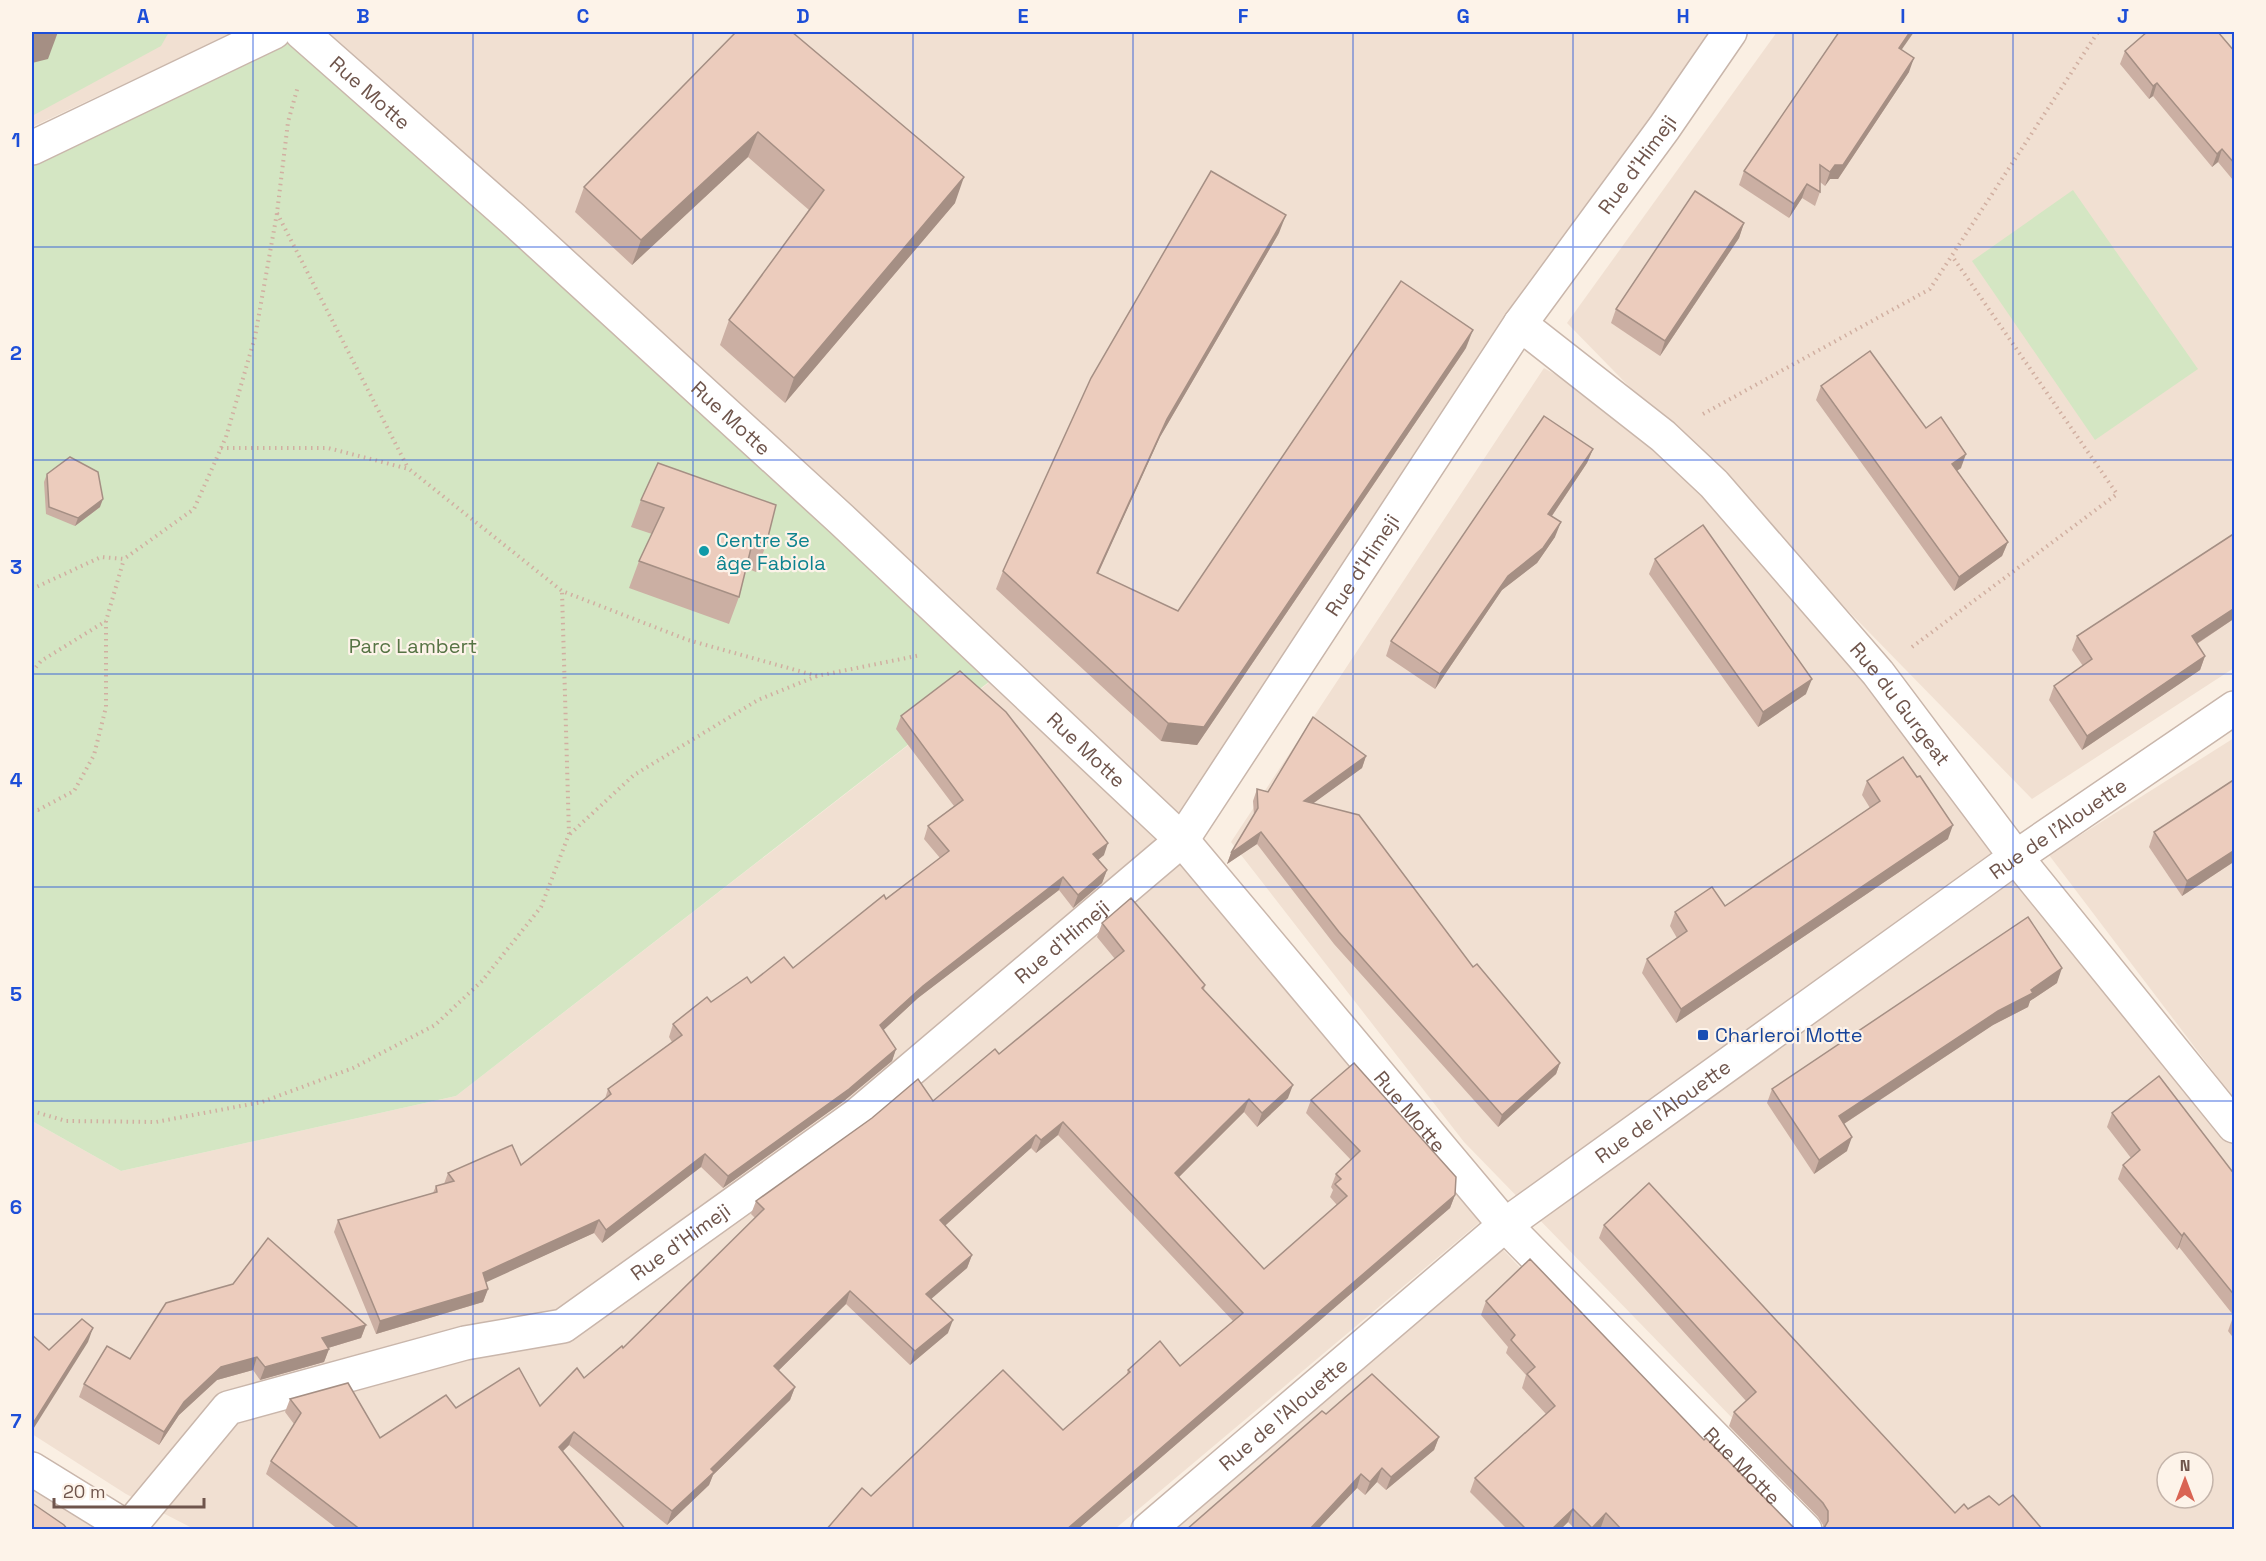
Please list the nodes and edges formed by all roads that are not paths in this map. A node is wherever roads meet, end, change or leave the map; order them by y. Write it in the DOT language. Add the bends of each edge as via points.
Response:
graph roads {
  1 [pos="274,32"];
  2 [pos="1730,32"];
  3 [pos="306,36"];
  4 [pos="32,148"];
  5 [pos="1520,324"];
  6 [pos="2235,708"];
  7 [pos="1182,840"];
  8 [pos="2016,857"];
  9 [pos="2235,1126"];
  10 [pos="1505,1225"];
  11 [pos="32,1470"];
  12 [pos="129,1529"];
  13 [pos="1148,1530"];
  14 [pos="1805,1530"];
  1 -- 4 [label="street"];
  2 -- 5 [label="street, Rue d'Himeji"];
  3 -- 7 [label="street, Rue Motte" via="841,519"];
  5 -- 7 [label="street, Rue d'Himeji"];
  5 -- 8 [label="street, Rue du Gurgeat" via="1663,436 1714,484 1878,673"];
  6 -- 8 [label="street, Rue de l'Alouette"];
  7 -- 10 [label="street, Rue Motte"];
  7 -- 12 [label="street, Rue d'Himeji" via="856,1116 563,1326 465,1343 228,1408"];
  8 -- 9 [label="street, Rue du Gurgeat"];
  8 -- 10 [label="street, Rue de l'Alouette"];
  10 -- 13 [label="street, Rue de l'Alouette"];
  10 -- 14 [label="street, Rue Motte"];
  11 -- 12 [label="street"];
}
